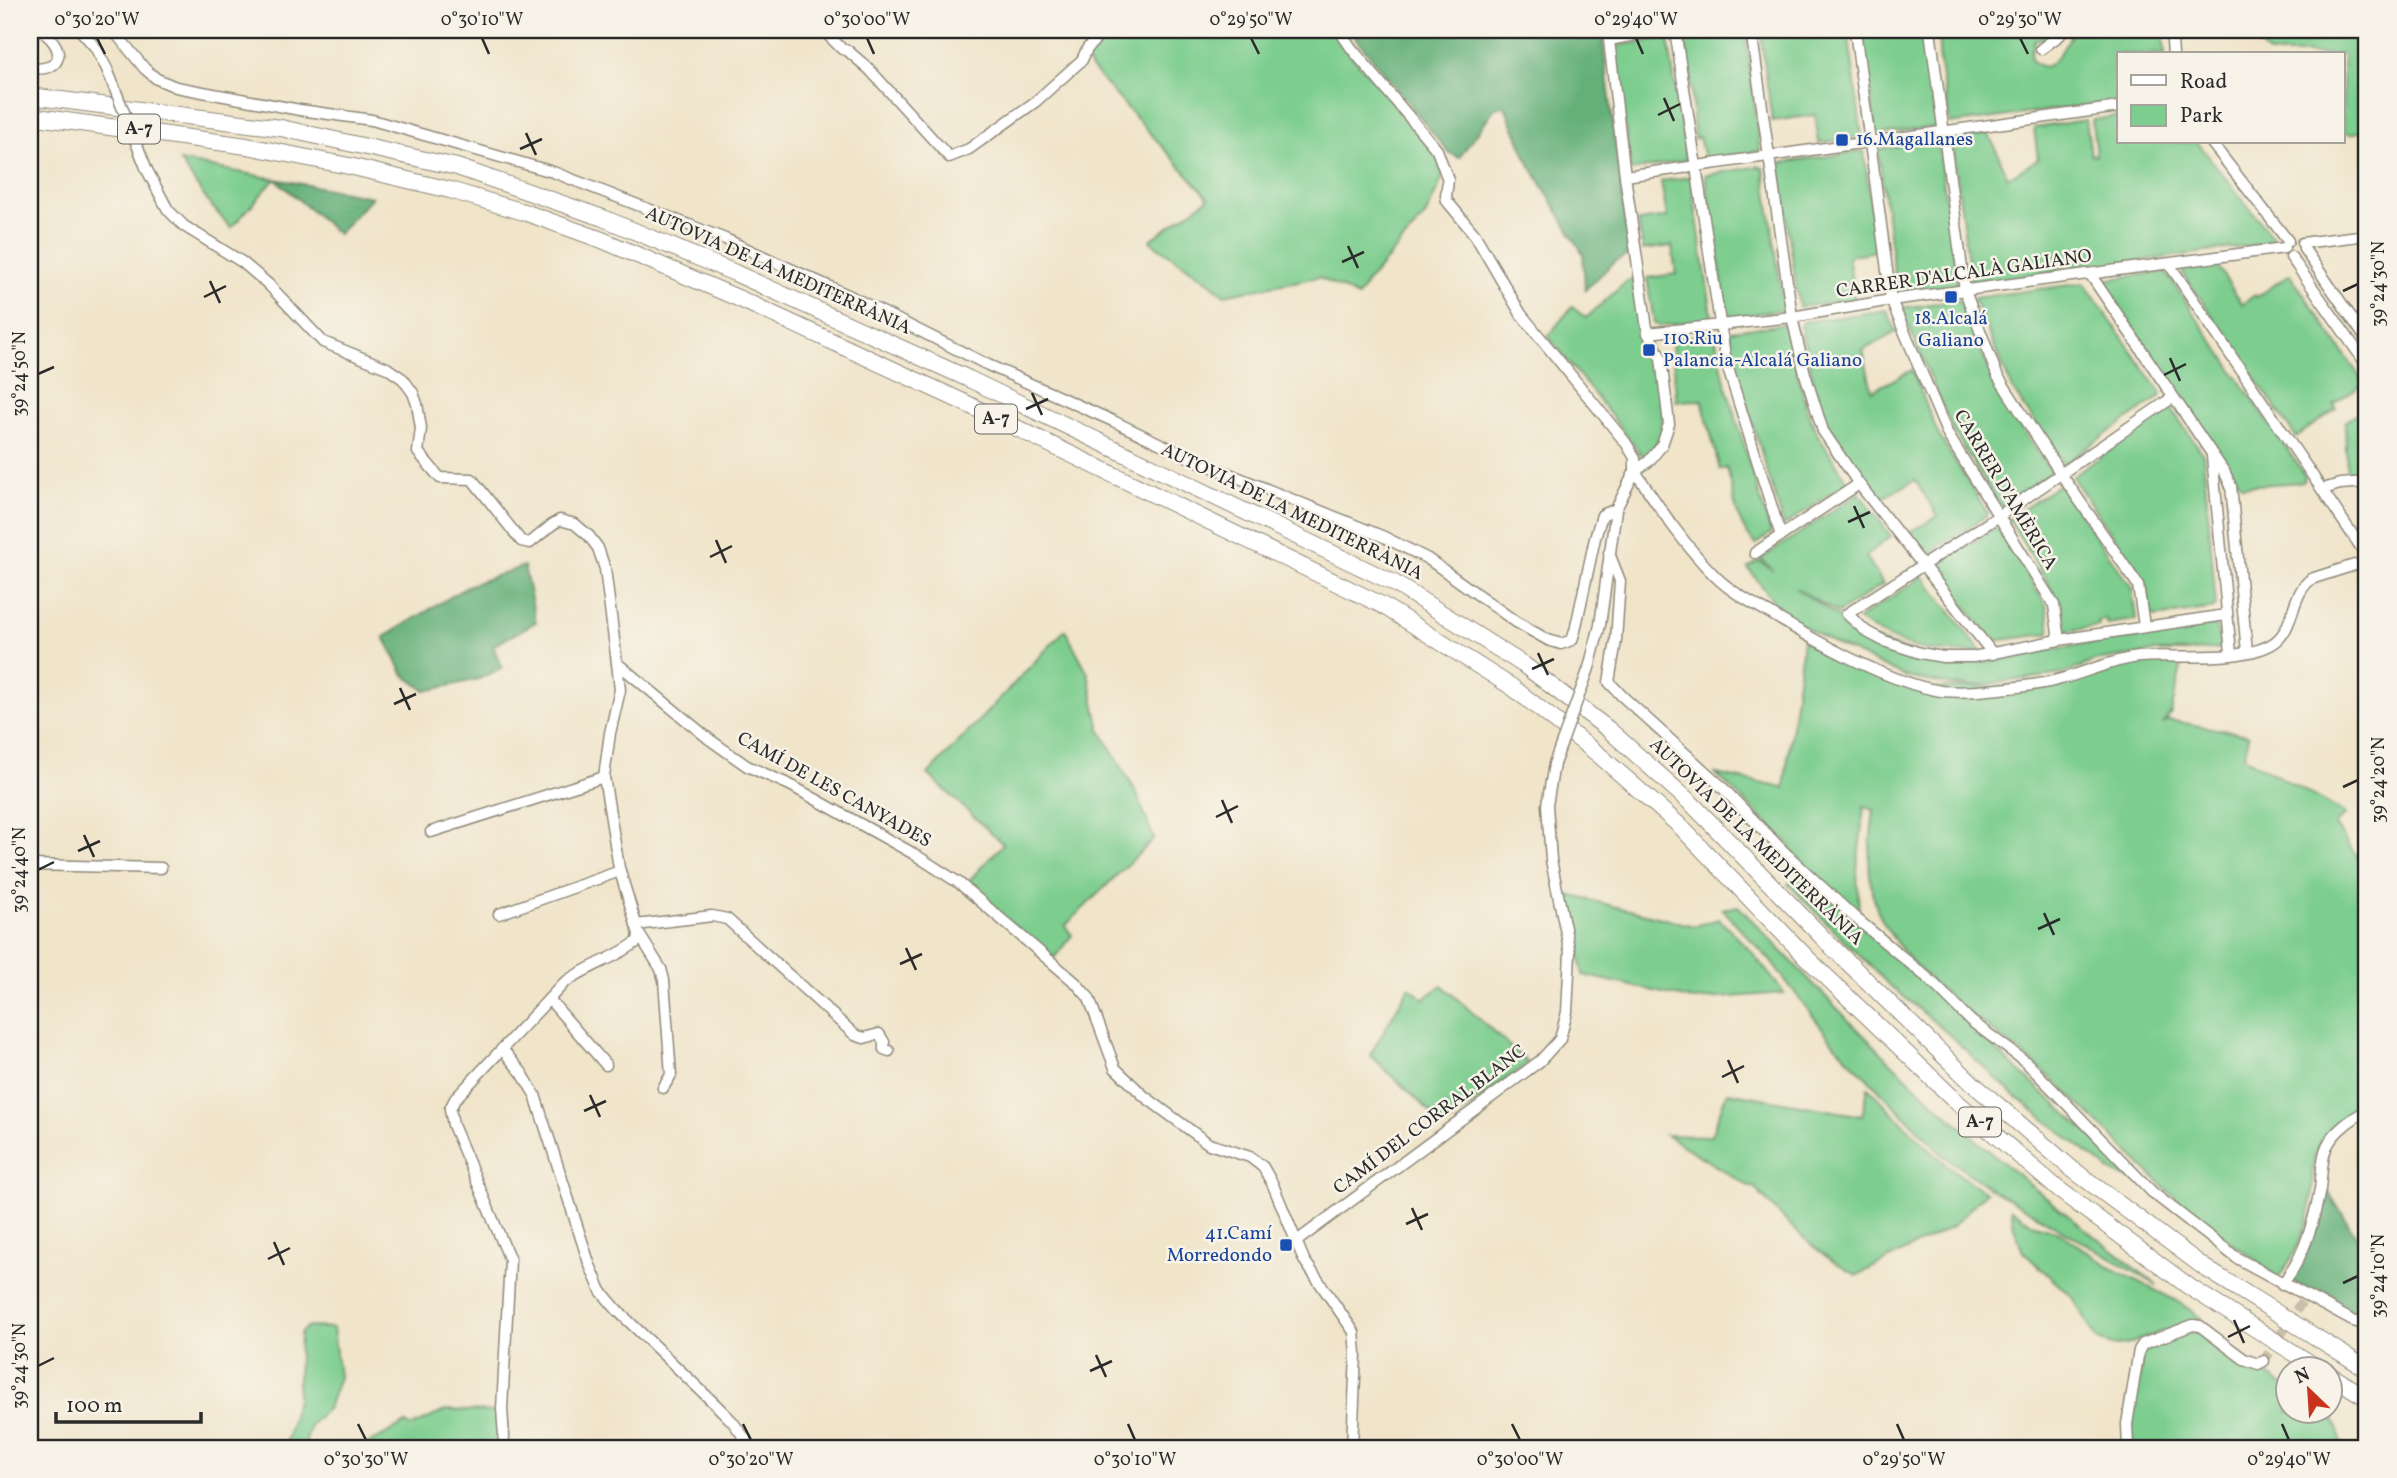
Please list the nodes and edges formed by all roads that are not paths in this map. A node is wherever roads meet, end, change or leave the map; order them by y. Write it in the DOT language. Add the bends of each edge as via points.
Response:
graph roads {
  1 [pos="40,30"];
  2 [pos="80,30"];
  3 [pos="113,30"];
  4 [pos="823,30"];
  5 [pos="1103,30"];
  6 [pos="1339,30"];
  7 [pos="1660,30"];
  8 [pos="1675,30"];
  9 [pos="1751,30"];
  10 [pos="1855,30"];
  11 [pos="1930,30"];
  12 [pos="2062,30"];
  13 [pos="2171,30"];
  14 [pos="2347,30"];
  15 [pos="2367,35"];
  16 [pos="2041,49"];
  17 [pos="2173,52"];
  18 [pos="30,68"];
  19 [pos="30,96"];
  20 [pos="2117,107"];
  21 [pos="30,116"];
  22 [pos="1942,130"];
  23 [pos="1870,143"];
  24 [pos="2212,144"];
  25 [pos="1768,156"];
  26 [pos="1696,167"];
  27 [pos="1625,176"];
  28 [pos="2367,235"];
  29 [pos="2303,246"];
  30 [pos="2287,249"];
  31 [pos="2169,264"];
  32 [pos="2090,274"];
  33 [pos="1965,291"];
  34 [pos="1891,300"];
  35 [pos="1792,317"];
  36 [pos="1721,324"];
  37 [pos="1648,333"];
  38 [pos="2367,340"];
  39 [pos="2367,365"];
  40 [pos="2172,398"];
  41 [pos="2212,456"];
  42 [pos="1634,471"];
  43 [pos="2061,474"];
  44 [pos="2367,482"];
  45 [pos="1859,484"];
  46 [pos="2323,489"];
  47 [pos="1616,509"];
  48 [pos="1998,516"];
  49 [pos="1781,536"];
  50 [pos="1609,553"];
  51 [pos="1755,553"];
  52 [pos="2367,556"];
  53 [pos="2367,561"];
  54 [pos="1923,565"];
  55 [pos="2226,615"];
  56 [pos="2144,626"];
  57 [pos="2059,640"];
  58 [pos="2246,652"];
  59 [pos="2231,653"];
  60 [pos="1993,654"];
  61 [pos="617,663"];
  62 [pos="604,777"];
  63 [pos="431,832"];
  64 [pos="30,865"];
  65 [pos="161,868"];
  66 [pos="620,871"];
  67 [pos="499,914"];
  68 [pos="638,929"];
  69 [pos="550,999"];
  70 [pos="502,1049"];
  71 [pos="889,1051"];
  72 [pos="606,1065"];
  73 [pos="663,1088"];
  74 [pos="2367,1110"];
  75 [pos="1297,1241"];
  76 [pos="2282,1284"];
  77 [pos="2367,1325"];
  78 [pos="2299,1356"];
  79 [pos="2264,1361"];
  80 [pos="2367,1369"];
  81 [pos="2344,1384"];
  82 [pos="2367,1398"];
  83 [pos="503,1448"];
  84 [pos="752,1448"];
  85 [pos="1352,1448"];
  86 [pos="2128,1448"];
  1 -- 18 [label="street" via="57,44 57,61 51,67"];
  2 -- 61 [label="street, bridge" via="107,69 147,170 169,210 184,226 242,262 323,342 404,379 417,404 418,452 440,478 472,479 521,541 530,543 560,520 589,536 605,569"];
  3 -- 47 [label="street" via="145,69 176,87 372,120 553,172 725,239 1188,457 1384,537 1428,559 1548,640 1561,644 1572,640 1602,515"];
  4 -- 5 [label="street" via="869,69 949,157 969,149 1035,102 1082,60"];
  6 -- 42 [label="street" via="1437,150 1448,180 1447,201 1475,235 1521,313 1626,443 1634,458"];
  7 -- 27 [label="street" via="1609,40"];
  8 -- 26 [label="street"];
  9 -- 25 [label="street"];
  10 -- 23 [label="street, CARRER D'AMÈRICA"];
  11 -- 22 [label="street"];
  12 -- 16 [label="street"];
  13 -- 17 [label="street"];
  14 -- 15 [label="street"];
  19 -- 80 [label="highway, AUTOVIA DE LA MEDITERRÀNIA / A-7" via="281,128 457,167 603,218 969,379 1394,583 1524,665 1608,729 1693,805 1972,1083 2072,1169 2205,1268"];
  20 -- 22 [label="street"];
  21 -- 78 [label="highway, A-7" via="247,146 349,166 450,190 589,235 961,401 1382,605 1512,687 1599,755 1680,826 1809,960 1958,1103 2058,1189 2191,1287"];
  22 -- 23 [label="street"];
  22 -- 33 [label="street"];
  23 -- 25 [label="street"];
  23 -- 34 [label="street, CARRER D'AMÈRICA"];
  24 -- 30 [label="street"];
  25 -- 26 [label="street"];
  25 -- 35 [label="street"];
  26 -- 27 [label="street"];
  26 -- 36 [label="street"];
  27 -- 37 [label="street"];
  28 -- 29 [label="street, CARRER D'ALCALÀ GALIANO"];
  29 -- 30 [label="street, CARRER D'ALCALÀ GALIANO" via="2295,239"];
  29 -- 30 [label="street, CARRER D'ALCALÀ GALIANO" via="2300,256"];
  29 -- 38 [label="street"];
  30 -- 31 [label="street, CARRER D'ALCALÀ GALIANO"];
  30 -- 39 [label="street"];
  31 -- 32 [label="street, CARRER D'ALCALÀ GALIANO"];
  31 -- 46 [label="street"];
  32 -- 33 [label="street, CARRER D'ALCALÀ GALIANO"];
  32 -- 40 [label="street"];
  33 -- 34 [label="street, CARRER D'ALCALÀ GALIANO"];
  33 -- 43 [label="street" via="1997,375"];
  34 -- 35 [label="street, CARRER D'ALCALÀ GALIANO"];
  34 -- 48 [label="street, CARRER D'AMÈRICA" via="1948,435"];
  35 -- 36 [label="street, CARRER D'ALCALÀ GALIANO"];
  35 -- 45 [label="street" via="1823,431"];
  36 -- 37 [label="street, CARRER D'ALCALÀ GALIANO"];
  36 -- 49 [label="street" via="1726,362"];
  37 -- 42 [label="street" via="1661,358 1669,424 1662,444"];
  40 -- 41 [label="street"];
  40 -- 43 [label="street"];
  41 -- 55 [label="street"];
  41 -- 58 [label="street" via="2231,486"];
  42 -- 47 [label="street"];
  42 -- 59 [label="street" via="1681,537 1727,587 1803,633 1875,668 1941,691 1976,692 2057,681 2138,657"];
  43 -- 48 [label="street"];
  43 -- 56 [label="street" via="2138,585"];
  44 -- 46 [label="street"];
  45 -- 49 [label="street"];
  45 -- 54 [label="street"];
  46 -- 52 [label="street"];
  47 -- 50 [label="street, CAMÍ DEL CORRAL BLANC"];
  48 -- 54 [label="street"];
  48 -- 57 [label="street, CARRER D'AMÈRICA" via="2054,605"];
  49 -- 51 [label="street"];
  50 -- 75 [label="street, CAMÍ DEL CORRAL BLANC, bridge" via="1600,625 1554,764 1547,805 1551,860 1570,953 1567,1012 1560,1039 1540,1061"];
  50 -- 76 [label="street" via="1620,581 1609,682 1852,915 1971,1021 2026,1062 2153,1193 2237,1258"];
  53 -- 58 [label="street" via="2311,579 2299,592 2282,635"];
  54 -- 60 [label="street"];
  54 -- 60 [label="street" via="1847,614 1867,632 1920,653 1943,657"];
  55 -- 56 [label="street"];
  55 -- 59 [label="street"];
  56 -- 57 [label="street"];
  57 -- 60 [label="street"];
  58 -- 59 [label="street"];
  61 -- 62 [label="street" via="620,690"];
  61 -- 75 [label="street, CAMÍ DE LES CANYADES" via="747,766 914,854 1004,919 1089,998 1115,1068 1144,1096 1209,1143 1250,1157 1263,1167"];
  62 -- 63 [label="street"];
  62 -- 66 [label="street"];
  64 -- 65 [label="street"];
  66 -- 67 [label="street"];
  66 -- 68 [label="street"];
  68 -- 69 [label="street" via="638,941 572,977"];
  68 -- 71 [label="street" via="712,916 727,919 855,1035 878,1034"];
  68 -- 73 [label="street" via="664,980 671,1075"];
  69 -- 70 [label="street"];
  69 -- 72 [label="street"];
  70 -- 83 [label="street" via="450,1109 510,1260"];
  70 -- 84 [label="street" via="536,1096 601,1292 732,1421"];
  74 -- 76 [label="street" via="2328,1144 2302,1255"];
  75 -- 85 [label="street, CAMÍ DE LES CANYADES" via="1304,1260 1354,1332"];
  76 -- 77 [label="street"];
  79 -- 86 [label="street" via="2258,1364 2244,1359 2193,1325 2143,1344 2138,1350 2127,1424"];
  81 -- 82 [label="highway"];
}
